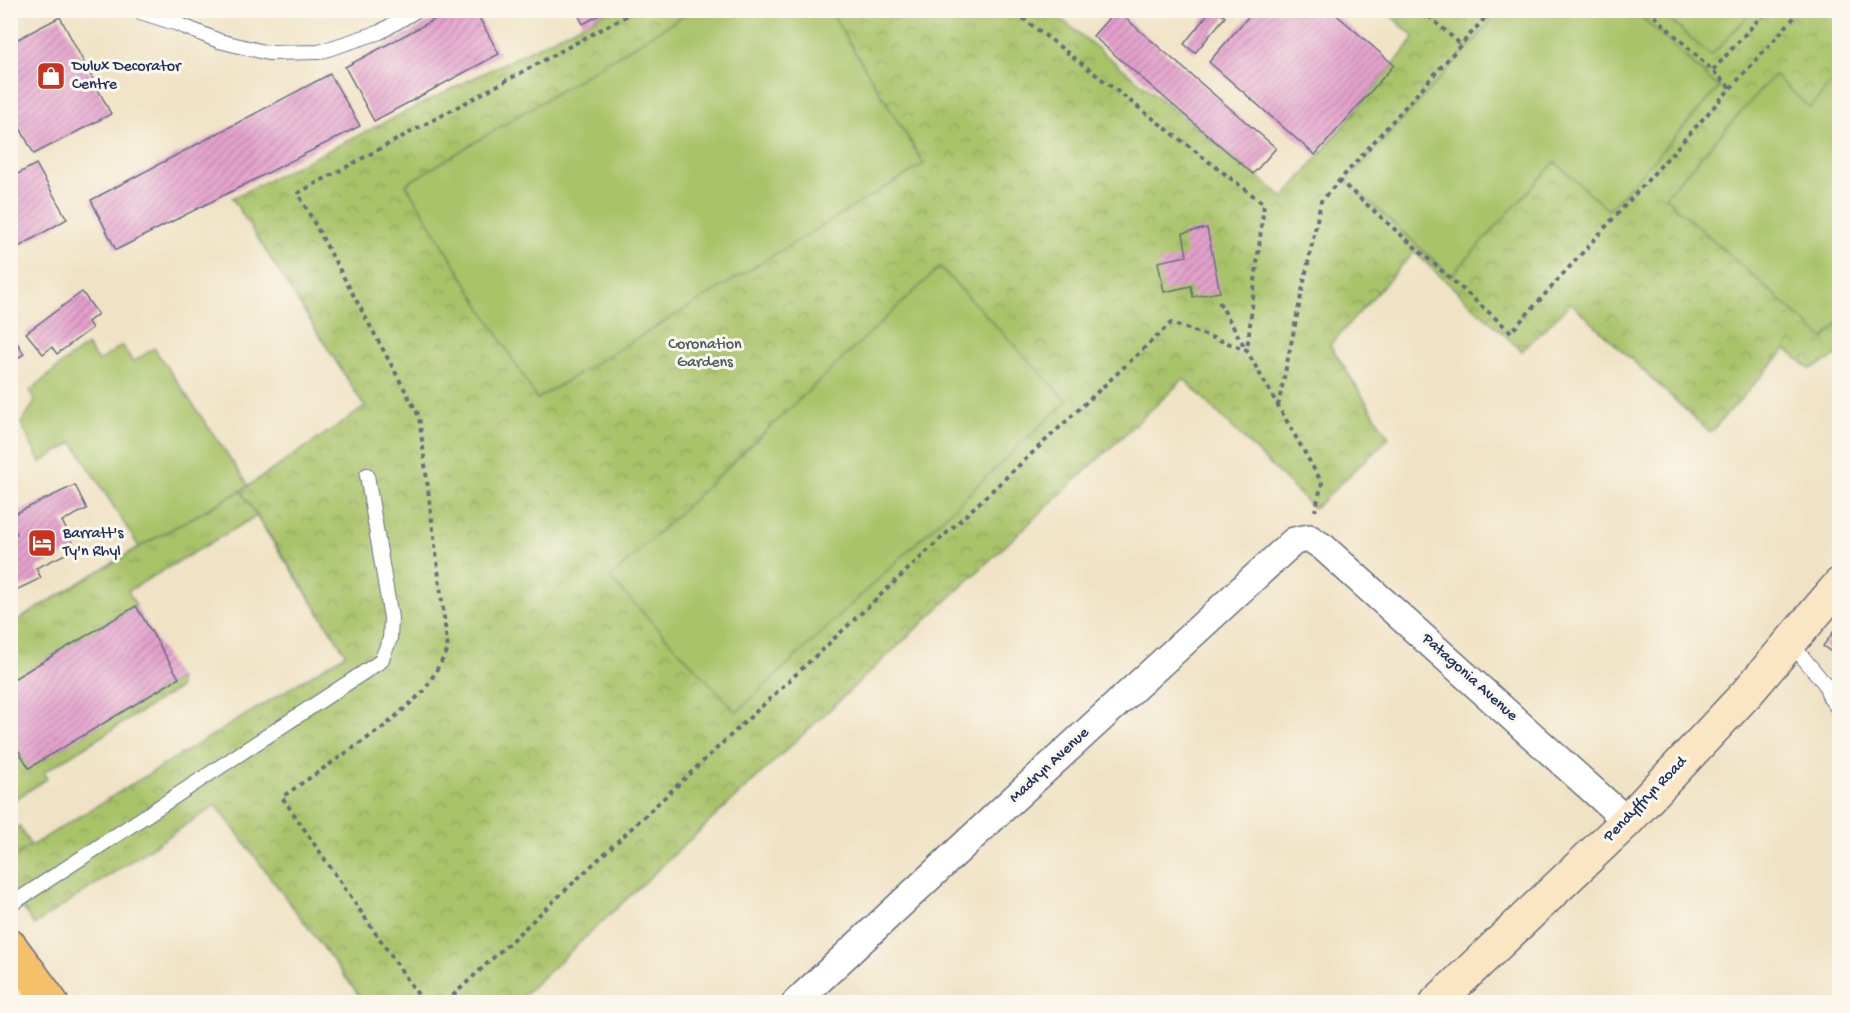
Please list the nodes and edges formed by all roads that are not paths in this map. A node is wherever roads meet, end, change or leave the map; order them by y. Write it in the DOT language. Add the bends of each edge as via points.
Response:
graph roads {
  1 [pos="134,10"];
  2 [pos="417,10"];
  3 [pos="367,475"];
  4 [pos="1309,538"];
  5 [pos="1839,584"];
  6 [pos="1790,642"];
  7 [pos="1839,711"];
  8 [pos="1627,821"];
  9 [pos="10,905"];
  10 [pos="16,953"];
  11 [pos="10,993"];
  12 [pos="51,1002"];
  13 [pos="796,1002"];
  14 [pos="1437,1002"];
  1 -- 2 [label="lane" via="219,41 267,53 319,52 380,32"];
  3 -- 9 [label="lane" via="391,618 390,639 381,661"];
  4 -- 8 [label="street, Patagonia Avenue"];
  4 -- 13 [label="street, Madryn Avenue" via="1294,541"];
  5 -- 6 [label="street, Pendyffryn Road"];
  6 -- 7 [label="lane" via="1825,684"];
  6 -- 8 [label="street, Pendyffryn Road"];
  8 -- 14 [label="street, Pendyffryn Road"];
  10 -- 11 [label="street"];
  10 -- 12 [label="main road"];
}
